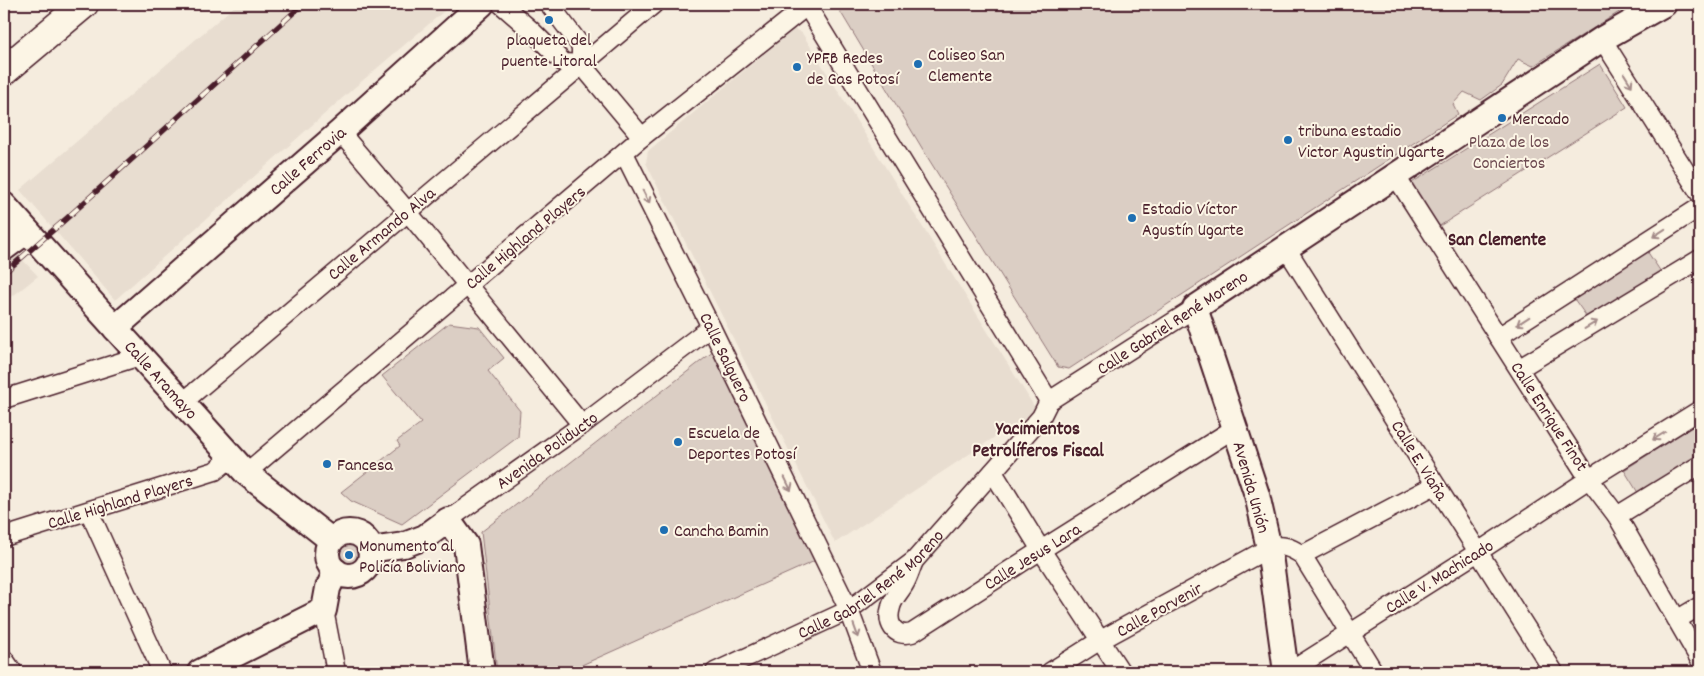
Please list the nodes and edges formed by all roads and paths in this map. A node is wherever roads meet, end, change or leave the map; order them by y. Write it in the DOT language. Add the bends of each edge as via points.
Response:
graph roads {
  1 [pos="84,4"];
  2 [pos="549,4"];
  3 [pos="654,4"];
  4 [pos="809,4"];
  5 [pos="1664,4"];
  6 [pos="493,5"];
  7 [pos="1602,39"];
  8 [pos="581,64"];
  9 [pos="4,71"];
  10 [pos="340,132"];
  11 [pos="642,137"];
  12 [pos="624,153"];
  13 [pos="1395,175"];
  14 [pos="1700,194"];
  15 [pos="4,204"];
  16 [pos="1700,207"];
  17 [pos="408,211"];
  18 [pos="27,231"];
  19 [pos="4,248"];
  20 [pos="1286,248"];
  21 [pos="1700,259"];
  22 [pos="468,286"];
  23 [pos="1194,308"];
  24 [pos="711,327"];
  25 [pos="115,328"];
  26 [pos="1498,337"];
  27 [pos="140,356"];
  28 [pos="1520,368"];
  29 [pos="4,399"];
  30 [pos="1049,401"];
  31 [pos="182,403"];
  32 [pos="1700,410"];
  33 [pos="582,425"];
  34 [pos="1235,428"];
  35 [pos="239,465"];
  36 [pos="1700,466"];
  37 [pos="993,472"];
  38 [pos="1589,479"];
  39 [pos="1435,485"];
  40 [pos="89,511"];
  41 [pos="1617,516"];
  42 [pos="448,520"];
  43 [pos="4,537"];
  44 [pos="331,540"];
  45 [pos="1269,548"];
  46 [pos="370,550"];
  47 [pos="1041,550"];
  48 [pos="1478,552"];
  49 [pos="1302,555"];
  50 [pos="914,561"];
  51 [pos="336,571"];
  52 [pos="1700,606"];
  53 [pos="324,610"];
  54 [pos="849,610"];
  55 [pos="1678,619"];
  56 [pos="1349,632"];
  57 [pos="1100,641"];
  58 [pos="1700,657"];
  59 [pos="4,659"];
  60 [pos="13,672"];
  61 [pos="162,672"];
  62 [pos="200,672"];
  63 [pos="336,672"];
  64 [pos="482,672"];
  65 [pos="714,672"];
  66 [pos="872,672"];
  67 [pos="1050,672"];
  68 [pos="1121,672"];
  69 [pos="1287,672"];
  70 [pos="1374,672"];
  71 [pos="1554,672"];
  1 -- 9 [label="main road"];
  2 -- 8 [label="street" via="581,46"];
  3 -- 8 [label="street, Calle Armando Alva"];
  4 -- 11 [label="street, Calle Highland Players"];
  4 -- 30 [label="street"];
  5 -- 7 [label="street, Calle Gabriel René Moreno"];
  6 -- 8 [label="street" via="532,31 564,63"];
  6 -- 10 [label="street, Calle Ferrovia"];
  7 -- 13 [label="street, Calle Gabriel René Moreno"];
  7 -- 14 [label="street, one-way"];
  8 -- 11 [label="street"];
  8 -- 17 [label="street, Calle Armando Alva"];
  10 -- 17 [label="street"];
  10 -- 25 [label="street, Calle Ferrovia"];
  11 -- 12 [label="street, Calle Highland Players"];
  12 -- 22 [label="street, Calle Highland Players"];
  12 -- 24 [label="street, Calle Salguero, one-way"];
  13 -- 20 [label="street, Calle Gabriel René Moreno"];
  13 -- 26 [label="street, Calle Enrique Finot"];
  15 -- 18 [label="street, Calle Aramayo"];
  16 -- 26 [label="street, one-way"];
  17 -- 22 [label="street"];
  17 -- 31 [label="street, Calle Armando Alva"];
  18 -- 19 [label="street"];
  18 -- 25 [label="street, Calle Aramayo"];
  20 -- 23 [label="street, Calle Gabriel René Moreno"];
  20 -- 39 [label="street, Calle E. Viaña"];
  28 -- 21 [label="street, one-way"];
  22 -- 33 [label="street"];
  22 -- 35 [label="street, Calle Highland Players"];
  23 -- 30 [label="street, Calle Gabriel René Moreno"];
  23 -- 34 [label="street, Avenida Unión"];
  24 -- 33 [label="street, Avenida Poliducto"];
  24 -- 54 [label="street, Calle Salguero, one-way"];
  25 -- 27 [label="street, Calle Aramayo"];
  26 -- 28 [label="street, Calle Enrique Finot"];
  27 -- 29 [label="street"];
  27 -- 31 [label="street, Calle Aramayo"];
  28 -- 38 [label="street, Calle Enrique Finot"];
  30 -- 37 [label="street, Calle Gabriel René Moreno" via="1041,417"];
  31 -- 35 [label="street, Calle Aramayo"];
  32 -- 38 [label="street, Calle V. Machicado, one-way"];
  33 -- 42 [label="street, Avenida Poliducto"];
  34 -- 45 [label="street, Avenida Unión" via="1257,495"];
  34 -- 47 [label="street, Calle Jesus Lara"];
  35 -- 40 [label="street, Calle Highland Players"];
  35 -- 44 [label="street, Calle Aramayo"];
  36 -- 41 [label="street"];
  37 -- 47 [label="street"];
  37 -- 50 [label="street, Calle Gabriel René Moreno"];
  38 -- 41 [label="street, Calle Enrique Finot"];
  38 -- 48 [label="street, Calle V. Machicado"];
  39 -- 48 [label="street, Calle E. Viaña"];
  39 -- 49 [label="street"];
  40 -- 43 [label="street, Calle Highland Players"];
  40 -- 61 [label="street"];
  41 -- 55 [label="street, Calle Enrique Finot"];
  42 -- 46 [label="street, Avenida Poliducto" via="424,537 404,545"];
  42 -- 64 [label="street" via="466,545"];
  44 -- 46 [label="street" via="343,532 357,533 368,543"];
  44 -- 51 [label="street" via="326,554"];
  45 -- 49 [label="street" via="1280,545"];
  45 -- 57 [label="street, Calle Porvenir"];
  45 -- 69 [label="street, Avenida Unión"];
  46 -- 51 [label="street" via="368,564 358,574 347,576"];
  47 -- 50 [label="street, Calle Jesus Lara" via="905,635 893,629 890,613"];
  47 -- 57 [label="street"];
  48 -- 56 [label="street, Calle V. Machicado"];
  48 -- 71 [label="street, Calle E. Viaña"];
  49 -- 56 [label="street"];
  50 -- 54 [label="street, Calle Gabriel René Moreno"];
  51 -- 53 [label="street" via="328,588"];
  52 -- 55 [label="street"];
  53 -- 62 [label="street"];
  53 -- 63 [label="street"];
  54 -- 65 [label="street, Calle Gabriel René Moreno"];
  54 -- 66 [label="street, Calle Salguero, one-way"];
  55 -- 58 [label="street, Calle Enrique Finot"];
  56 -- 69 [label="street, Calle V. Machicado"];
  56 -- 70 [label="street"];
  57 -- 67 [label="street, Calle Porvenir"];
  57 -- 68 [label="street"];
  59 -- 60 [label="street"];
}
